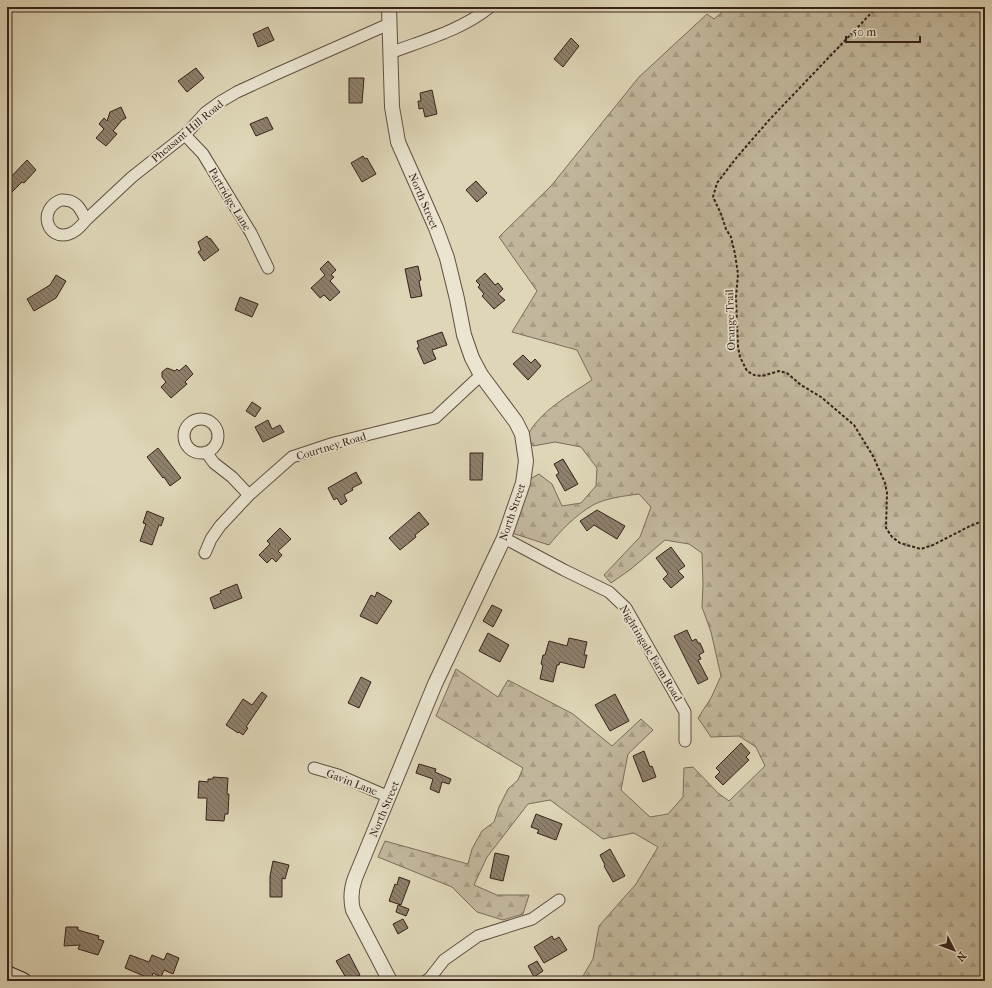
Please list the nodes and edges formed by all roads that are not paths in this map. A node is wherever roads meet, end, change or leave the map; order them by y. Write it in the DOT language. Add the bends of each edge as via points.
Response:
graph roads {
  1 [pos="389,7"];
  2 [pos="490,7"];
  3 [pos="389,24"];
  4 [pos="390,53"];
  5 [pos="185,135"];
  6 [pos="86,220"];
  7 [pos="268,268"];
  8 [pos="481,375"];
  9 [pos="206,452"];
  10 [pos="249,495"];
  11 [pos="504,538"];
  12 [pos="205,553"];
  13 [pos="685,741"];
  14 [pos="314,768"];
  15 [pos="389,797"];
  16 [pos="559,900"];
  17 [pos="7,974"];
  18 [pos="23,981"];
  19 [pos="390,981"];
  20 [pos="426,981"];
  1 -- 3 [label="street, North Street"];
  2 -- 4 [label="street" via="480,16 453,29"];
  3 -- 4 [label="street, North Street"];
  3 -- 5 [label="street, Pheasant Hill Road" via="238,92 205,113"];
  4 -- 8 [label="street, North Street" via="392,107 398,142 447,258 464,335"];
  5 -- 6 [label="street, Pheasant Hill Road" via="132,177"];
  5 -- 7 [label="street, Partridge Lane" via="203,154 251,233"];
  8 -- 10 [label="street, Courtney Road" via="435,418 334,443 292,457"];
  8 -- 11 [label="street, North Street" via="516,422 522,434 526,461 523,483"];
  9 -- 10 [label="street" via="214,463"];
  10 -- 12 [label="street, Courtney Road" via="216,532"];
  11 -- 13 [label="street, Nightingale Farm Road" via="610,592 626,608 685,712"];
  11 -- 15 [label="street, North Street" via="435,684"];
  14 -- 15 [label="street, Gavin Lane" via="338,775"];
  15 -- 19 [label="street, North Street" via="355,878 351,903"];
  16 -- 20 [label="street" via="532,919 478,936 444,960"];
  17 -- 18 [label="main road"];
}
